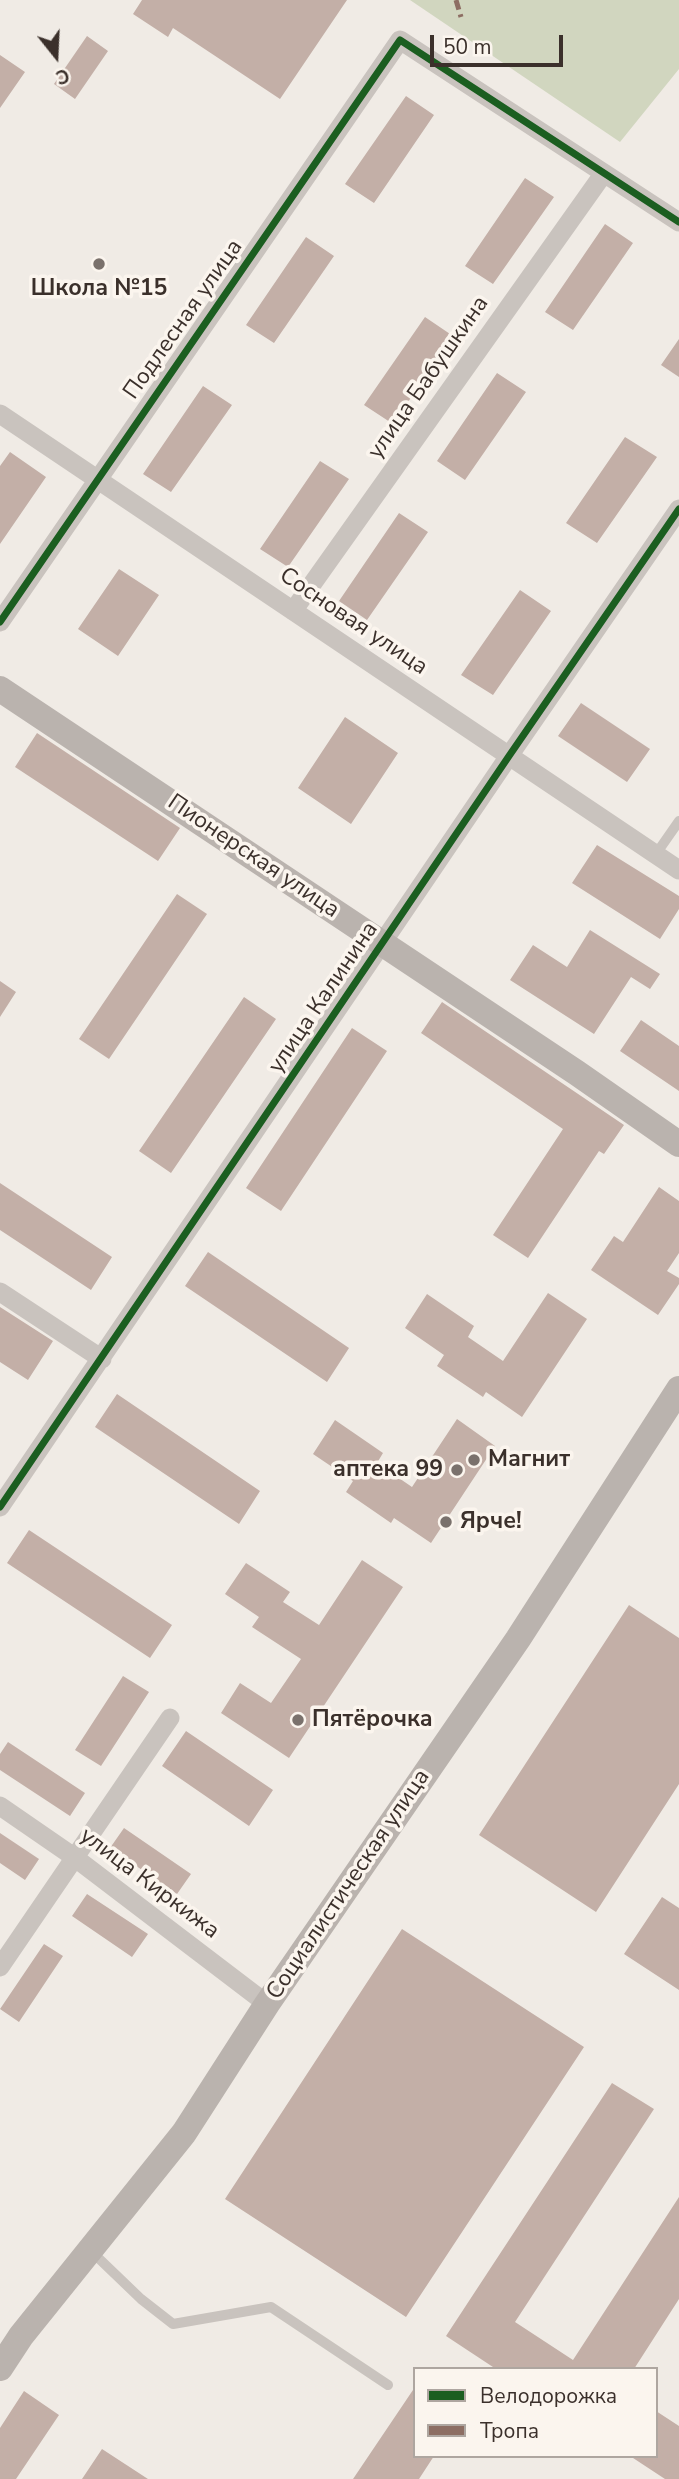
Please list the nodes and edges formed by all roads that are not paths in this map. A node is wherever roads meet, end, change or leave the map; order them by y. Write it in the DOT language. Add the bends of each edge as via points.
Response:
graph roads {
  1 [pos="604,173"];
  2 [pos="679,222"];
  3 [pos="0,414"];
  4 [pos="97,480"];
  5 [pos="679,509"];
  6 [pos="293,611"];
  7 [pos="0,622"];
  8 [pos="0,689"];
  9 [pos="509,756"];
  10 [pos="679,821"];
  11 [pos="656,854"];
  12 [pos="679,870"];
  13 [pos="384,944"];
  14 [pos="679,1143"];
  15 [pos="0,1292"];
  16 [pos="102,1359"];
  17 [pos="679,1389"];
  18 [pos="0,1507"];
  19 [pos="170,1718"];
  20 [pos="0,1806"];
  21 [pos="74,1857"];
  22 [pos="0,1966"];
  23 [pos="267,2004"];
  24 [pos="89,2250"];
  25 [pos="0,2368"];
  26 [pos="388,2385"];
  1 -- 2 [label="street"];
  1 -- 4 [label="street, Подлесная улица" via="400,40"];
  1 -- 6 [label="street, улица Бабушкина"];
  3 -- 4 [label="street, Сосновая улица"];
  4 -- 6 [label="street, Сосновая улица"];
  4 -- 7 [label="street, Подлесная улица"];
  5 -- 9 [label="street, улица Калинина"];
  6 -- 9 [label="street, Сосновая улица"];
  8 -- 13 [label="main road, Пионерская улица"];
  9 -- 11 [label="street, Сосновая улица"];
  9 -- 13 [label="street, улица Калинина"];
  10 -- 11 [label="lane"];
  11 -- 12 [label="street, Сосновая улица"];
  13 -- 14 [label="main road, Пионерская улица"];
  13 -- 16 [label="street, улица Калинина"];
  15 -- 16 [label="street"];
  16 -- 18 [label="street, улица Калинина"];
  17 -- 23 [label="main road, Социалистическая улица" via="518,1639"];
  19 -- 21 [label="street"];
  20 -- 21 [label="street, улица Киркижа"];
  21 -- 22 [label="street"];
  21 -- 23 [label="street, улица Киркижа"];
  23 -- 24 [label="main road, Социалистическая улица" via="184,2133"];
  24 -- 25 [label="main road, Социалистическая улица"];
  24 -- 26 [label="lane" via="173,2324 271,2306"];
}
